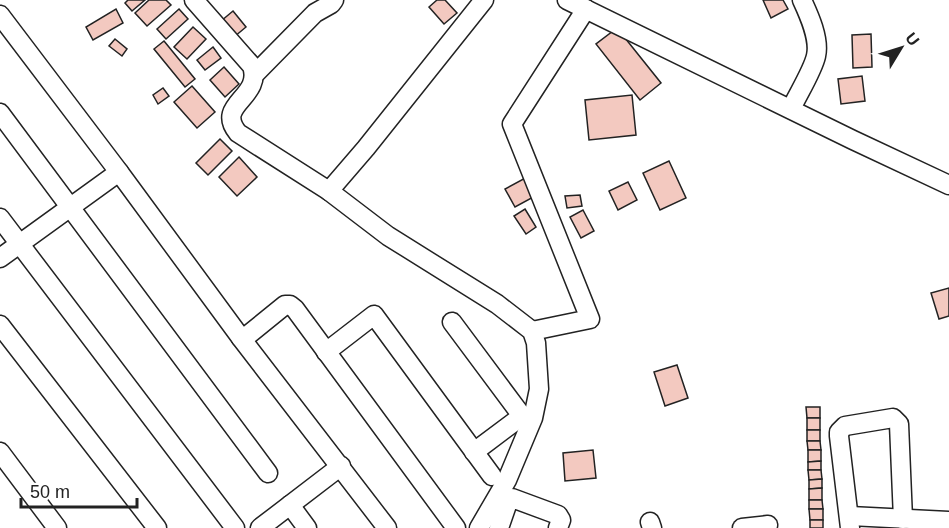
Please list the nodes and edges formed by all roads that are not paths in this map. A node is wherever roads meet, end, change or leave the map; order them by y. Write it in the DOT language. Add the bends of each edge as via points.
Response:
graph roads {
  1 [pos="194,0"];
  2 [pos="334,0"];
  3 [pos="484,0"];
  4 [pos="567,0"];
  5 [pos="802,0"];
  6 [pos="586,9"];
  7 [pos="0,15"];
  8 [pos="255,74"];
  9 [pos="791,109"];
  10 [pos="0,113"];
  11 [pos="119,172"];
  12 [pos="949,185"];
  13 [pos="329,191"];
  14 [pos="69,207"];
  15 [pos="0,218"];
  16 [pos="20,244"];
  17 [pos="0,258"];
  18 [pos="452,322"];
  19 [pos="0,325"];
  20 [pos="532,331"];
  21 [pos="241,338"];
  22 [pos="327,352"];
  23 [pos="0,452"];
  24 [pos="474,452"];
  25 [pos="341,466"];
  26 [pos="268,473"];
  27 [pos="492,476"];
  28 [pos="290,505"];
  29 [pos="903,519"];
  30 [pos="949,521"];
  31 [pos="850,522"];
  32 [pos="926,524"];
  33 [pos="768,525"];
  34 [pos="57,528"];
  35 [pos="157,528"];
  36 [pos="235,528"];
  37 [pos="260,528"];
  38 [pos="307,528"];
  39 [pos="387,528"];
  40 [pos="456,528"];
  41 [pos="479,528"];
  42 [pos="499,528"];
  43 [pos="558,528"];
  44 [pos="742,528"];
  1 -- 8 [label="street"];
  2 -- 8 [label="street" via="315,13"];
  3 -- 13 [label="street"];
  4 -- 6 [label="street"];
  5 -- 9 [label="street" via="817,55"];
  6 -- 9 [label="street"];
  6 -- 20 [label="street" via="512,124 590,319"];
  7 -- 11 [label="street"];
  8 -- 13 [label="street" via="255,83 232,111 232,126 238,134"];
  9 -- 12 [label="street"];
  10 -- 14 [label="street"];
  11 -- 14 [label="street"];
  11 -- 21 [label="street"];
  13 -- 20 [label="street" via="388,236 497,304"];
  14 -- 16 [label="street"];
  14 -- 26 [label="street"];
  15 -- 16 [label="street"];
  16 -- 17 [label="street"];
  16 -- 36 [label="street"];
  18 -- 24 [label="street" via="522,416"];
  19 -- 35 [label="street"];
  20 -- 41 [label="street" via="539,389 533,418 507,480"];
  21 -- 22 [label="street" via="290,305"];
  21 -- 25 [label="street"];
  22 -- 24 [label="street" via="374,315"];
  22 -- 40 [label="street"];
  23 -- 34 [label="street"];
  24 -- 27 [label="street"];
  25 -- 28 [label="street"];
  25 -- 39 [label="street"];
  28 -- 37 [label="street"];
  28 -- 38 [label="street"];
  29 -- 31 [label="street"];
  29 -- 31 [label="street" via="898,424 893,418 845,426 839,432"];
  29 -- 32 [label="street"];
  30 -- 32 [label="street"];
  33 -- 44 [label="street"];
  42 -- 43 [label="street" via="512,498 558,515"];
}
